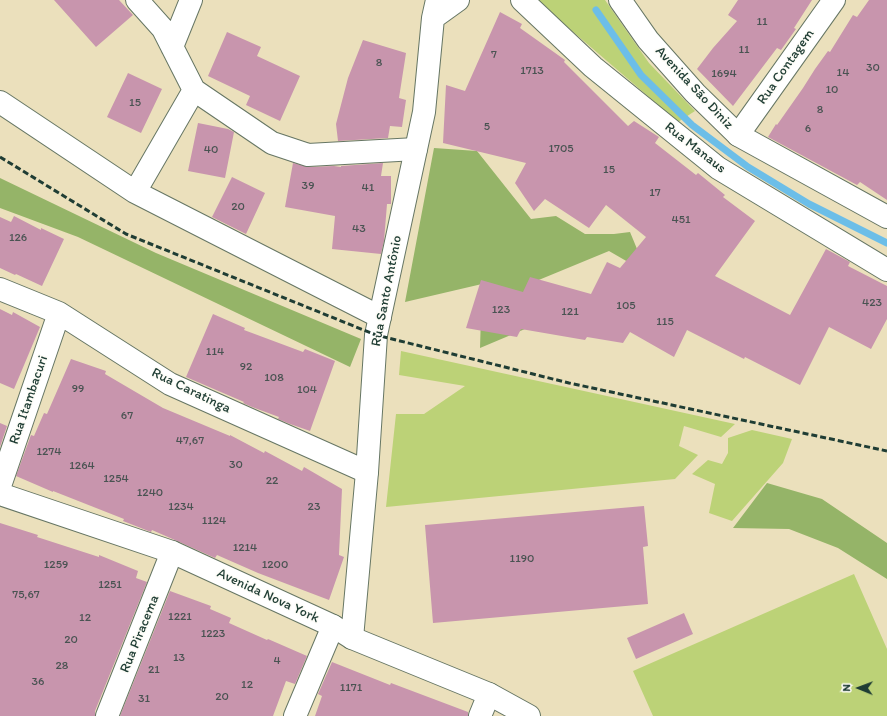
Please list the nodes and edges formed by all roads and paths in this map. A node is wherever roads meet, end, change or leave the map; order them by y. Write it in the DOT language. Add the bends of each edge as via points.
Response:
graph roads {
  1 [pos="137,0"];
  2 [pos="191,0"];
  3 [pos="458,0"];
  4 [pos="522,0"];
  5 [pos="620,0"];
  6 [pos="834,0"];
  7 [pos="435,9"];
  8 [pos="172,47"];
  9 [pos="194,90"];
  10 [pos="0,102"];
  11 [pos="738,135"];
  12 [pos="416,149"];
  13 [pos="135,192"];
  14 [pos="887,217"];
  15 [pos="887,270"];
  16 [pos="0,288"];
  17 [pos="59,313"];
  18 [pos="380,317"];
  19 [pos="367,472"];
  20 [pos="0,486"];
  21 [pos="0,494"];
  22 [pos="172,552"];
  23 [pos="333,626"];
  24 [pos="352,638"];
  25 [pos="488,694"];
  26 [pos="107,716"];
  27 [pos="295,716"];
  28 [pos="480,716"];
  29 [pos="529,716"];
  1 -- 8 [label="street" via="163,29"];
  2 -- 8 [label="street"];
  3 -- 7 [label="street, Rua Santo Antônio"];
  4 -- 15 [label="street, Rua Manaus" via="593,67 718,168"];
  5 -- 11 [label="street, Avenida São Diniz" via="648,40 695,94"];
  6 -- 11 [label="street, Rua Contagem"];
  7 -- 12 [label="street, Rua Santo Antônio" via="424,112"];
  8 -- 9 [label="street"];
  9 -- 12 [label="street" via="272,143 308,155"];
  9 -- 13 [label="street"];
  10 -- 13 [label="street"];
  11 -- 14 [label="street, Avenida São Diniz"];
  12 -- 18 [label="street, Rua Santo Antônio"];
  13 -- 18 [label="street"];
  16 -- 17 [label="street, Rua Caratinga"];
  17 -- 19 [label="street, Rua Caratinga" via="170,384"];
  17 -- 20 [label="street, Rua Itambacuri"];
  18 -- 19 [label="street, Rua Santo Antônio" via="376,335"];
  19 -- 24 [label="street, Rua Santo Antônio"];
  21 -- 22 [label="street, Avenida Nova York"];
  22 -- 23 [label="street, Avenida Nova York"];
  22 -- 26 [label="street, Rua Piracema"];
  23 -- 24 [label="street, Avenida Nova York"];
  23 -- 27 [label="street"];
  24 -- 25 [label="street, Avenida Nova York"];
  25 -- 28 [label="street"];
  25 -- 29 [label="street, Avenida Nova York"];
}
